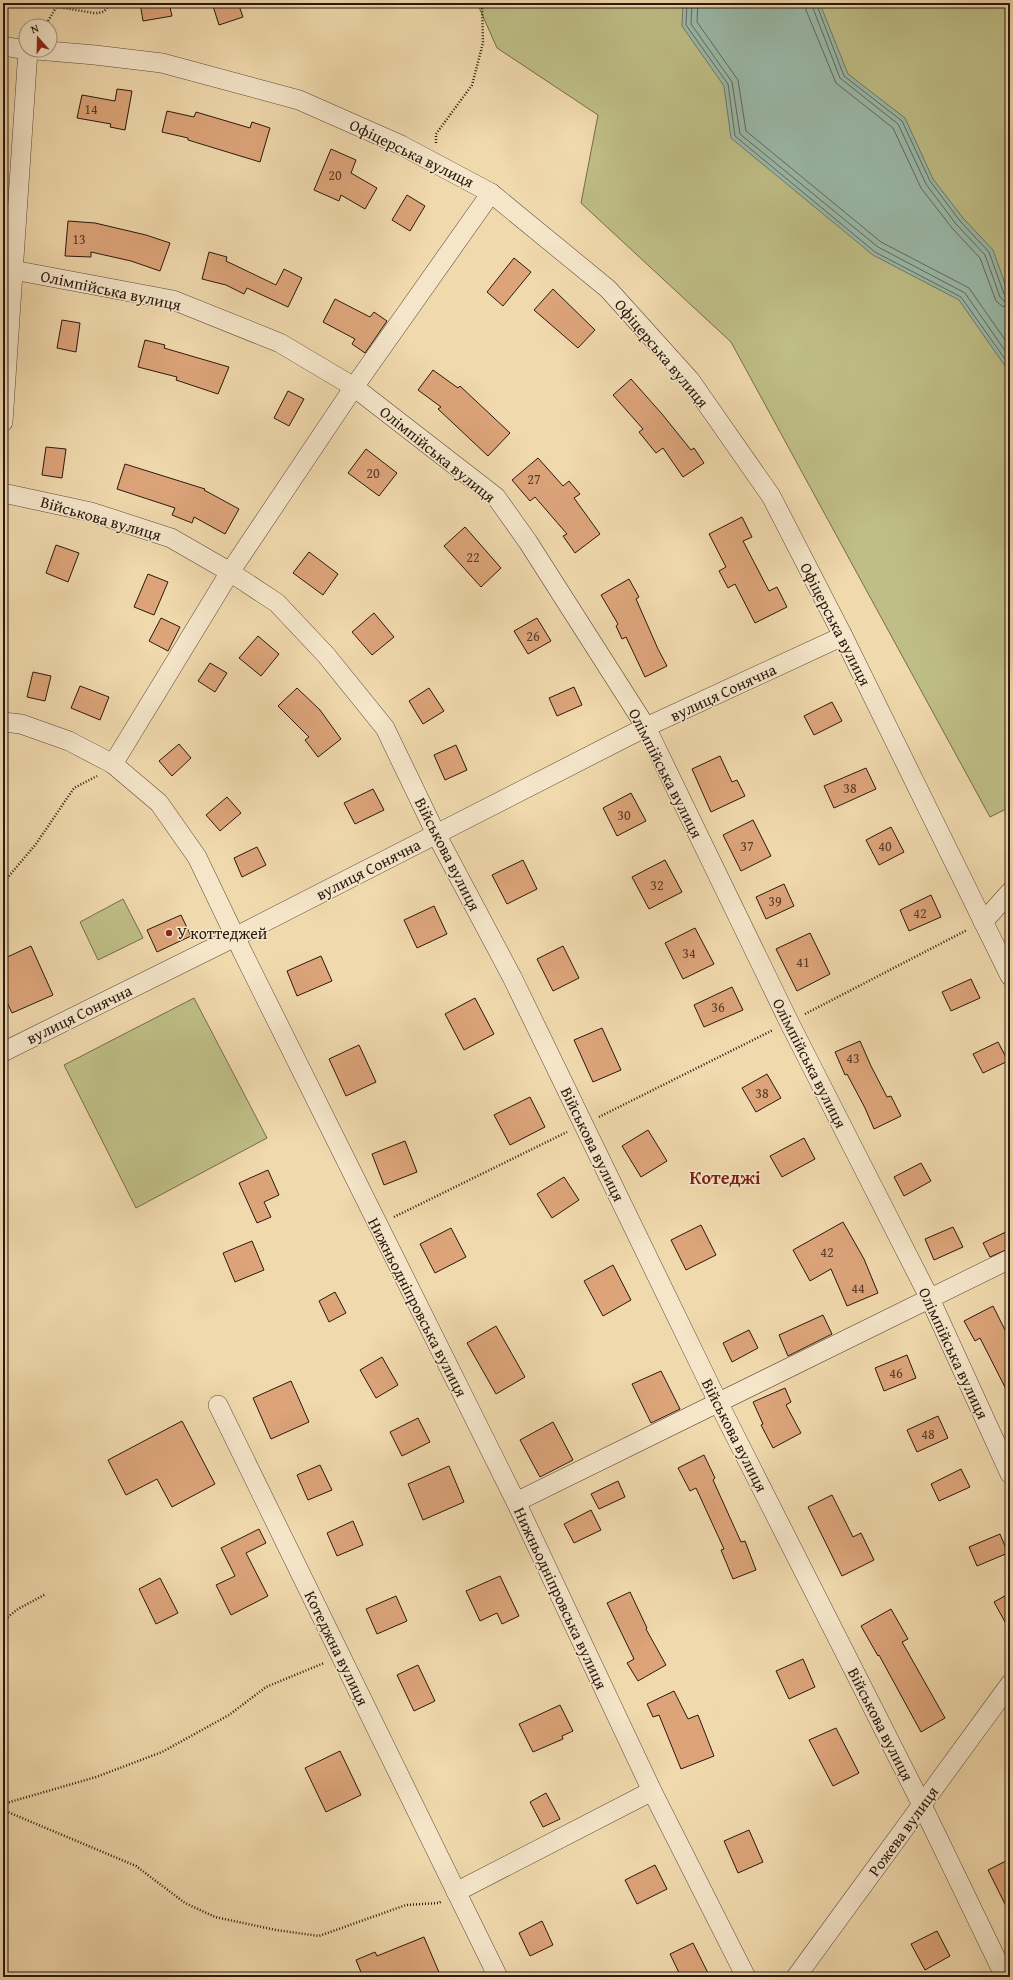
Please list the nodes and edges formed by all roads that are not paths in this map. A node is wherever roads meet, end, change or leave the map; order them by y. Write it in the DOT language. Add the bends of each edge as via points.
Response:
graph roads {
  1 [pos="3,46"];
  2 [pos="18,48"];
  3 [pos="58,52"];
  4 [pos="26,58"];
  5 [pos="490,192"];
  6 [pos="8,270"];
  7 [pos="354,387"];
  8 [pos="3,422"];
  9 [pos="3,492"];
  10 [pos="230,572"];
  11 [pos="843,636"];
  12 [pos="3,722"];
  13 [pos="646,728"];
  14 [pos="113,764"];
  15 [pos="436,834"];
  16 [pos="1010,892"];
  17 [pos="983,922"];
  18 [pos="235,937"];
  19 [pos="1010,976"];
  20 [pos="3,1052"];
  21 [pos="1010,1259"];
  22 [pos="930,1299"];
  23 [pos="718,1402"];
  24 [pos="218,1405"];
  25 [pos="1010,1474"];
  26 [pos="516,1502"];
  27 [pos="1010,1684"];
  28 [pos="652,1790"];
  29 [pos="922,1805"];
  30 [pos="456,1892"];
  31 [pos="498,1977"];
  32 [pos="746,1977"];
  33 [pos="796,1977"];
  34 [pos="1005,1977"];
  1 -- 2 [label="street"];
  3 -- 5 [label="street, Офіцерська вулиця" via="162,63 299,100 401,145"];
  4 -- 6 [label="street"];
  5 -- 7 [label="street"];
  5 -- 11 [label="street, Офіцерська вулиця" via="608,289 690,380 770,496"];
  6 -- 7 [label="street, Олімпійська вулиця" via="173,300 280,343"];
  6 -- 8 [label="street"];
  7 -- 10 [label="street"];
  7 -- 13 [label="street, Олімпійська вулиця" via="496,497 528,542"];
  9 -- 10 [label="street, Військова вулиця" via="91,512 171,538"];
  10 -- 14 [label="street"];
  10 -- 15 [label="street, Військова вулиця" via="277,604 326,655 385,728"];
  11 -- 13 [label="street, вулиця Сонячна"];
  11 -- 17 [label="street, Офіцерська вулиця"];
  12 -- 14 [label="street, Нижньодніпровська вулиця" via="21,724 69,742"];
  13 -- 15 [label="street, вулиця Сонячна"];
  13 -- 22 [label="street, Олімпійська вулиця" via="789,1022"];
  14 -- 18 [label="street, Нижньодніпровська вулиця" via="159,803 172,821 197,857"];
  15 -- 18 [label="street, вулиця Сонячна"];
  15 -- 23 [label="street, Військова вулиця" via="512,977"];
  16 -- 17 [label="street"];
  17 -- 19 [label="street, Офіцерська вулиця"];
  18 -- 20 [label="street, вулиця Сонячна"];
  18 -- 26 [label="street, Нижньодніпровська вулиця"];
  21 -- 22 [label="street"];
  22 -- 23 [label="street"];
  22 -- 25 [label="street, Олімпійська вулиця"];
  23 -- 26 [label="street"];
  23 -- 29 [label="street, Військова вулиця"];
  24 -- 30 [label="street, Котеджна вулиця"];
  26 -- 28 [label="street, Нижньодніпровська вулиця"];
  27 -- 29 [label="street, Рожева вулиця"];
  28 -- 30 [label="street"];
  28 -- 32 [label="street, Нижньодніпровська вулиця"];
  29 -- 33 [label="street, Рожева вулиця"];
  29 -- 34 [label="street, Військова вулиця"];
  30 -- 31 [label="street, Котеджна вулиця"];
}
